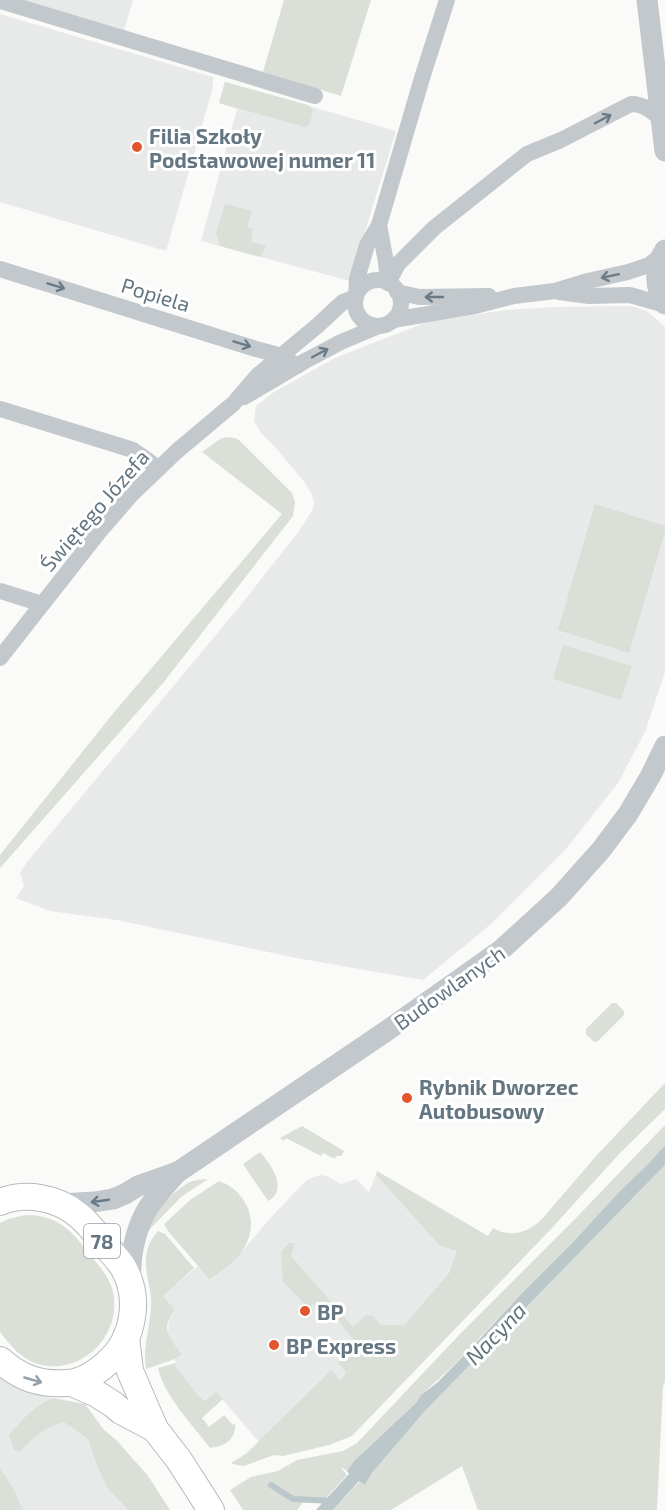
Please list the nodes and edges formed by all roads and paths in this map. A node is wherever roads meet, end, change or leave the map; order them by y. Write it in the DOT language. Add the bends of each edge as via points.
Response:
graph roads {
  1 [pos="447,0"];
  2 [pos="647,0"];
  3 [pos="0,1"];
  4 [pos="315,96"];
  5 [pos="661,119"];
  6 [pos="665,151"];
  7 [pos="379,225"];
  8 [pos="664,250"];
  9 [pos="0,269"];
  10 [pos="393,287"];
  11 [pos="555,291"];
  12 [pos="514,296"];
  13 [pos="356,297"];
  14 [pos="665,304"];
  15 [pos="386,323"];
  16 [pos="282,356"];
  17 [pos="297,366"];
  18 [pos="233,404"];
  19 [pos="0,409"];
  20 [pos="158,469"];
  21 [pos="0,591"];
  22 [pos="42,604"];
  23 [pos="0,658"];
  24 [pos="665,746"];
  25 [pos="178,1172"];
  26 [pos="0,1191"];
  27 [pos="25,1197"];
  28 [pos="0,1202"];
  29 [pos="60,1204"];
  30 [pos="131,1290"];
  31 [pos="126,1337"];
  32 [pos="0,1360"];
  33 [pos="72,1383"];
  34 [pos="155,1429"];
  35 [pos="211,1510"];
  1 -- 7 [label="street"];
  2 -- 5 [label="street"];
  3 -- 4 [label="street"];
  5 -- 6 [label="street"];
  10 -- 5 [label="street, one-way" via="398,264 434,228 527,154 631,104 650,109"];
  7 -- 10 [label="street"];
  7 -- 13 [label="street" via="367,245"];
  8 -- 11 [label="street, Świętego Józefa, one-way" via="650,265"];
  8 -- 14 [label="street" via="656,281"];
  9 -- 16 [label="street, Popiela, one-way"];
  12 -- 10 [label="street, Świętego Józefa, one-way" via="419,297"];
  10 -- 13 [label="street" via="371,281"];
  10 -- 15 [label="street" via="401,302 399,312"];
  11 -- 12 [label="street, Świętego Józefa"];
  11 -- 14 [label="street, Świętego Józefa" via="589,296 630,295"];
  12 -- 15 [label="street, Świętego Józefa"];
  13 -- 15 [label="street" via="360,317 367,323"];
  13 -- 16 [label="street, Świętego Józefa" via="343,302"];
  17 -- 15 [label="street, Świętego Józefa, one-way"];
  16 -- 17 [label="street, Popiela"];
  16 -- 18 [label="street, Świętego Józefa" via="258,375"];
  17 -- 18 [label="street, Świętego Józefa"];
  18 -- 20 [label="street, Świętego Józefa"];
  19 -- 20 [label="street" via="133,450"];
  20 -- 22 [label="street, Świętego Józefa" via="120,507"];
  21 -- 22 [label="street"];
  22 -- 23 [label="street, Świętego Józefa"];
  24 -- 25 [label="street, Budowlanych" via="628,814 601,850 514,940"];
  25 -- 29 [label="street, Budowlanych, one-way" via="113,1199"];
  25 -- 30 [label="street, Budowlanych" via="140,1224 131,1264"];
  26 -- 27 [label="main road, 78"];
  27 -- 28 [label="main road, 78"];
  27 -- 29 [label="main road, 78"];
  29 -- 30 [label="main road, 78" via="92,1228 122,1266"];
  30 -- 31 [label="main road, 78" via="132,1318"];
  31 -- 33 [label="main road, 78" via="103,1367"];
  31 -- 34 [label="main road, 78" via="130,1371"];
  32 -- 33 [label="main road, 78, one-way" via="28,1379"];
  33 -- 34 [label="main road, 78"];
  34 -- 35 [label="main road, 78"];
}
